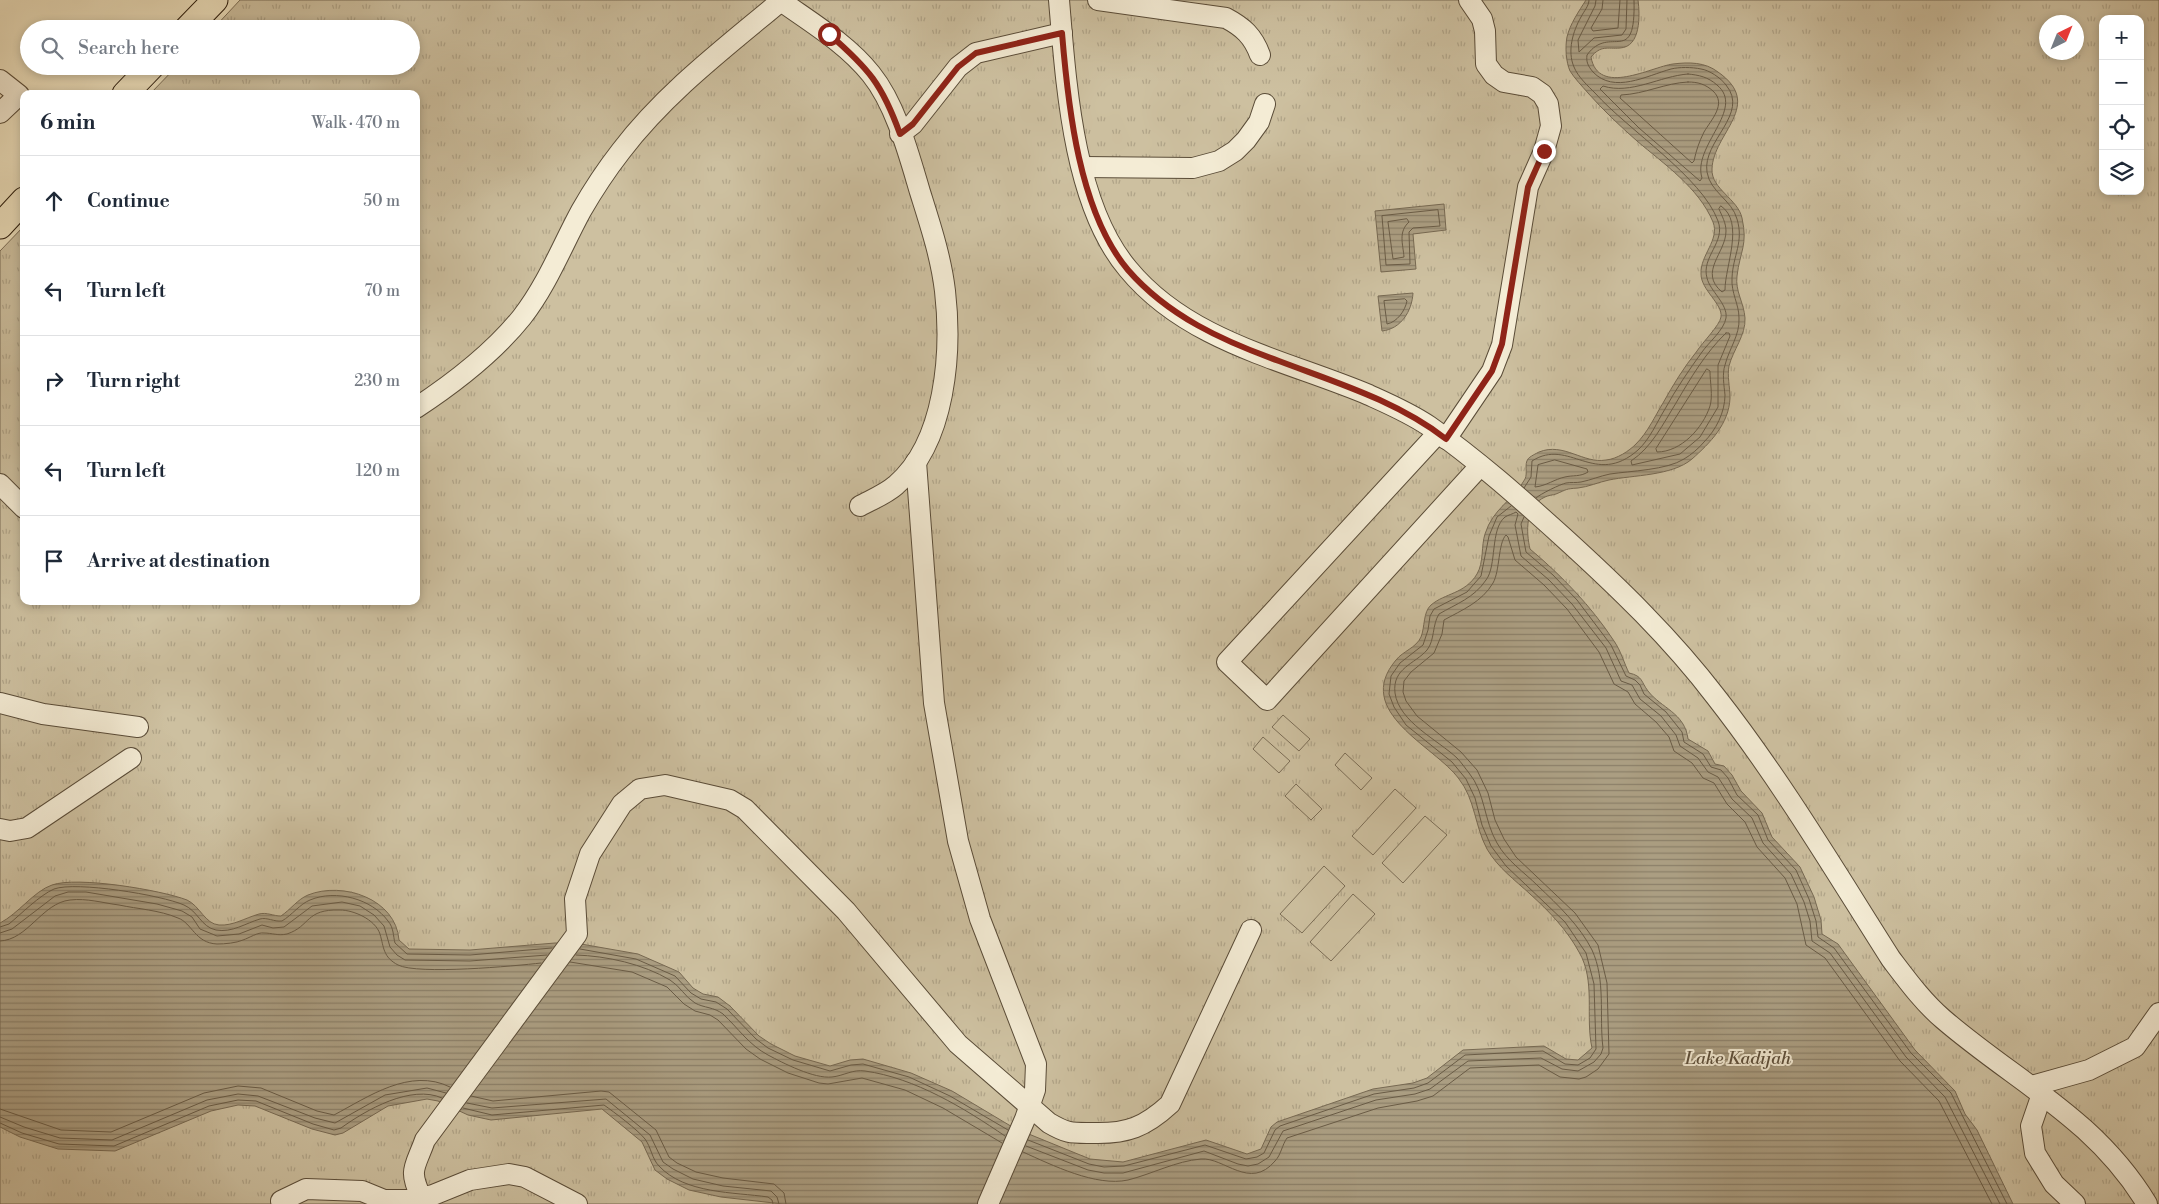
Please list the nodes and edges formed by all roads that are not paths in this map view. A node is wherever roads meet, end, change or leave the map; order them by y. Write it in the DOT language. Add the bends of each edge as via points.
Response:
graph roads {
  1 [pos="215,0"];
  2 [pos="781,0"];
  3 [pos="1059,0"];
  4 [pos="1098,0"];
  5 [pos="1469,0"];
  6 [pos="196,20"];
  7 [pos="1062,33"];
  8 [pos="1260,55"];
  9 [pos="143,75"];
  10 [pos="0,80"];
  11 [pos="129,90"];
  12 [pos="1265,104"];
  13 [pos="0,113"];
  14 [pos="900,134"];
  15 [pos="1082,167"];
  16 [pos="20,204"];
  17 [pos="1,221"];
  18 [pos="420,405"];
  19 [pos="1442,436"];
  20 [pos="916,462"];
  21 [pos="1480,466"];
  22 [pos="0,484"];
  23 [pos="20,504"];
  24 [pos="860,506"];
  25 [pos="0,702"];
  26 [pos="138,727"];
  27 [pos="131,758"];
  28 [pos="0,829"];
  29 [pos="1251,930"];
  30 [pos="2159,1013"];
  31 [pos="2037,1090"];
  32 [pos="1027,1112"];
  33 [pos="281,1201"];
  34 [pos="419,1201"];
  35 [pos="578,1204"];
  36 [pos="988,1204"];
  37 [pos="2075,1204"];
  38 [pos="2147,1204"];
  1 -- 6 [label="main road"];
  2 -- 14 [label="lane" via="829,34 858,60 884,92"];
  2 -- 18 [label="lane" via="687,81 637,130 582,209 523,316 473,365"];
  3 -- 7 [label="lane"];
  4 -- 8 [label="lane" via="1226,18 1251,36"];
  5 -- 19 [label="lane" via="1482,19 1486,64 1504,82 1532,87 1542,94 1548,104 1551,126 1528,187 1502,344 1492,371"];
  7 -- 14 [label="lane" via="976,53 958,67 913,124"];
  7 -- 15 [label="lane" via="1072,119"];
  9 -- 11 [label="main road"];
  10 -- 13 [label="lane" via="18,95"];
  12 -- 15 [label="lane" via="1259,122 1246,140 1219,162 1193,168"];
  14 -- 20 [label="lane" via="936,244 945,291 947,342 939,410 933,430"];
  15 -- 19 [label="lane" via="1092,206 1113,250 1128,270 1170,308 1230,342 1386,402"];
  16 -- 17 [label="main road"];
  19 -- 21 [label="lane"];
  19 -- 21 [label="lane" via="1227,662 1267,700"];
  20 -- 24 [label="lane" via="895,485"];
  20 -- 32 [label="lane" via="934,703 958,841 980,919 1036,1064 1035,1090"];
  21 -- 31 [label="lane" via="1509,488 1619,588 1678,650 1758,752 1891,959 1915,990 1943,1019"];
  22 -- 23 [label="lane"];
  25 -- 26 [label="lane" via="43,714"];
  27 -- 28 [label="lane" via="27,828"];
  29 -- 32 [label="lane" via="1170,1104 1154,1119 1135,1129 1114,1134 1065,1132"];
  30 -- 31 [label="lane" via="2135,1047 2090,1070"];
  31 -- 37 [label="lane" via="2031,1126 2035,1153 2054,1184"];
  31 -- 38 [label="lane" via="2108,1150"];
  32 -- 34 [label="lane" via="958,1044 846,911 745,809 730,800 665,785 640,789 622,804 590,854 575,899 577,934 425,1140 412,1171"];
  32 -- 36 [label="lane"];
  33 -- 34 [label="lane" via="306,1189 362,1191 384,1200"];
  34 -- 35 [label="lane" via="470,1180 510,1174 525,1177"];
}
